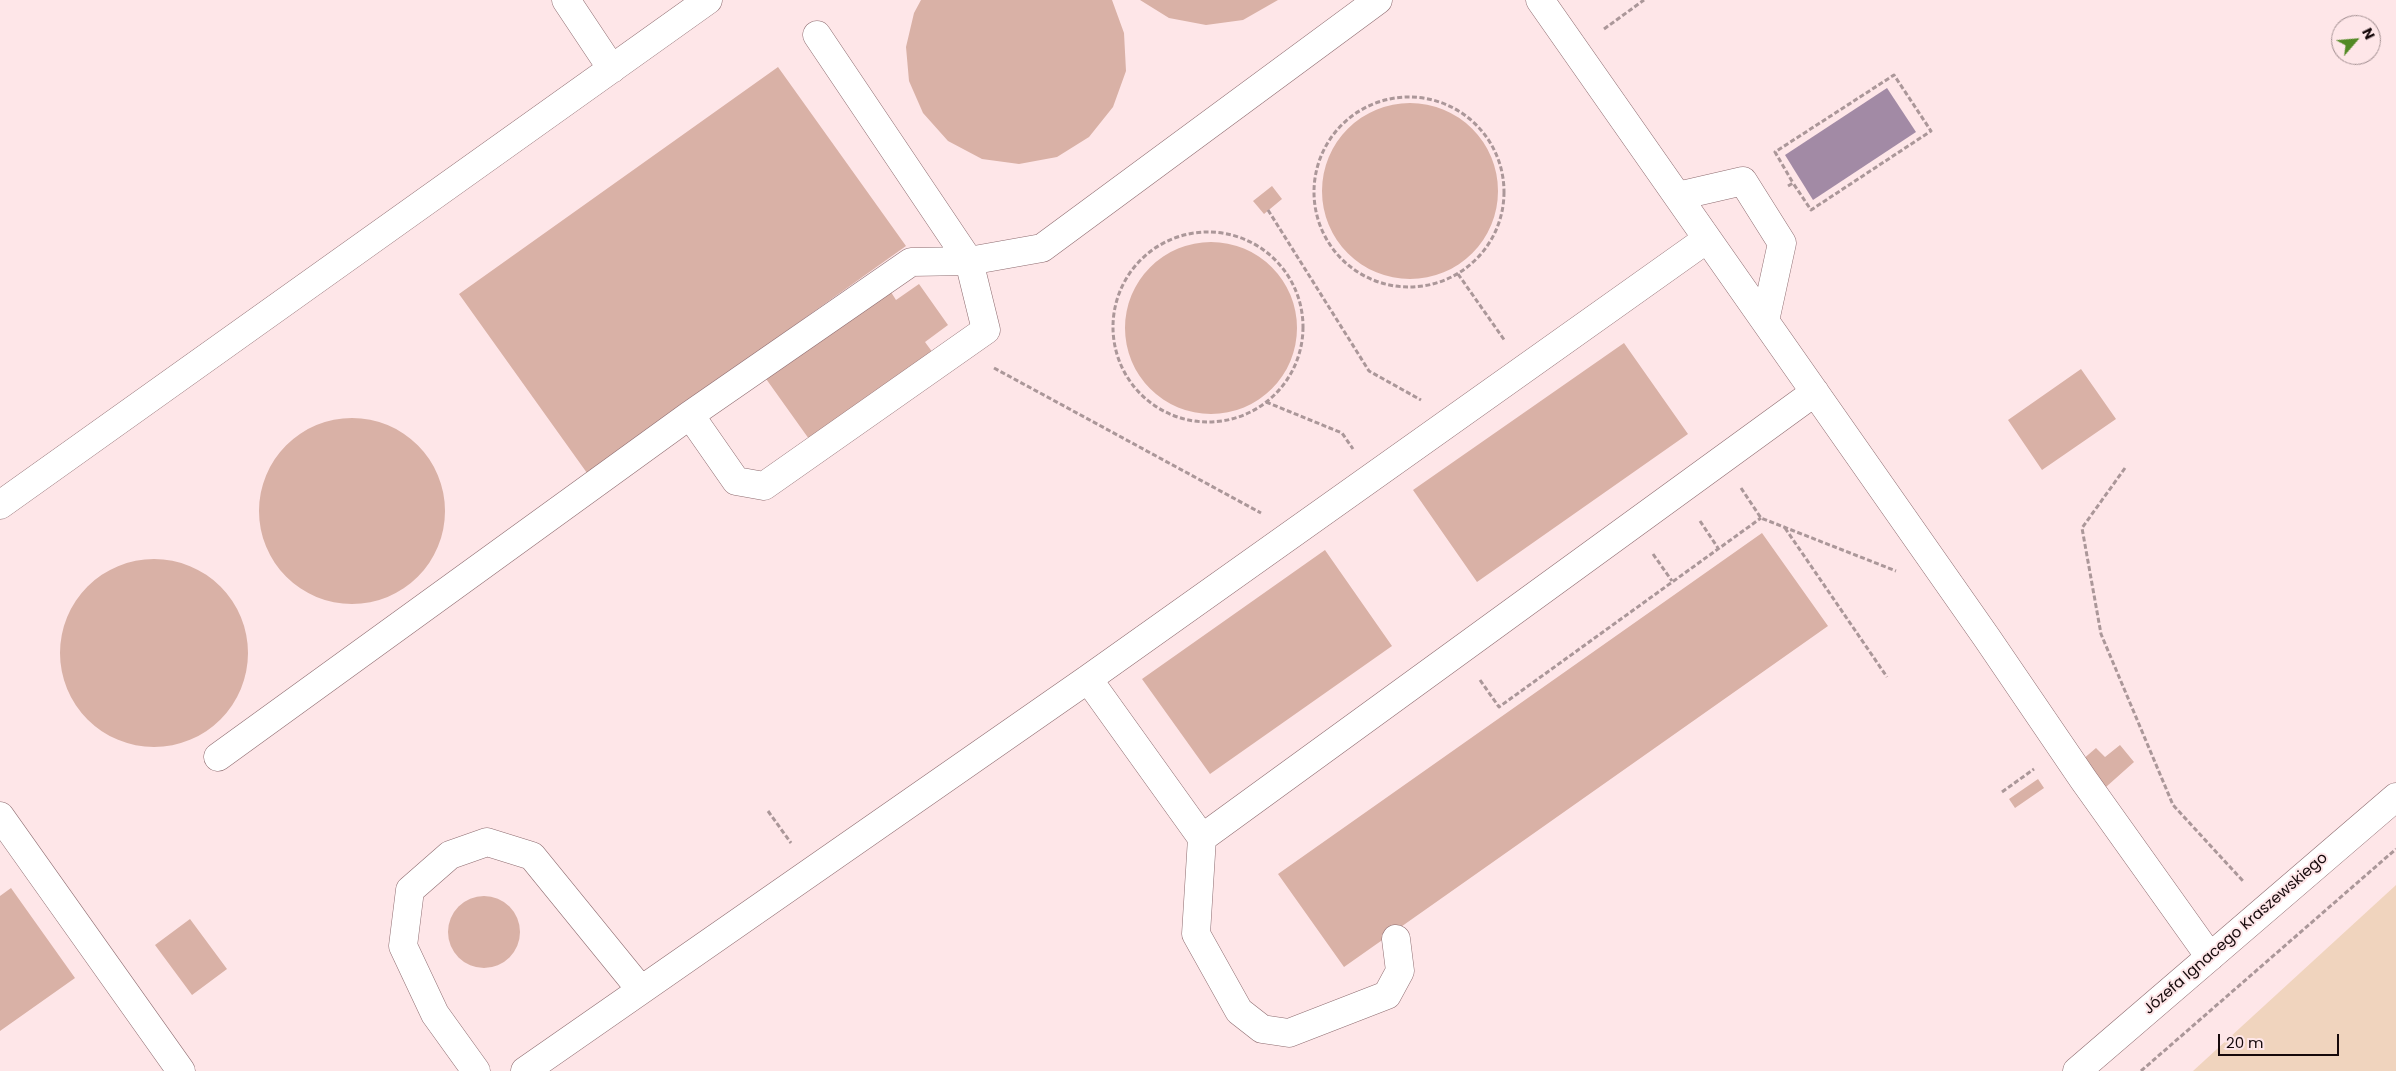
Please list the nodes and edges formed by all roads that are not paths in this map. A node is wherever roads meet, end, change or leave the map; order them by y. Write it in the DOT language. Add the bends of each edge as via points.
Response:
graph roads {
  1 [pos="566,0"];
  2 [pos="708,0"];
  3 [pos="1378,0"];
  4 [pos="1540,0"];
  5 [pos="817,35"];
  6 [pos="612,69"];
  7 [pos="1678,196"];
  8 [pos="1707,238"];
  9 [pos="969,262"];
  10 [pos="1765,321"];
  11 [pos="1815,392"];
  12 [pos="690,415"];
  13 [pos="0,505"];
  14 [pos="1088,679"];
  15 [pos="218,757"];
  16 [pos="2396,797"];
  17 [pos="0,816"];
  18 [pos="1202,838"];
  19 [pos="1396,938"];
  20 [pos="2210,957"];
  21 [pos="641,990"];
  22 [pos="181,1071"];
  23 [pos="476,1071"];
  24 [pos="525,1071"];
  25 [pos="2077,1071"];
  1 -- 6 [label="street"];
  2 -- 6 [label="street"];
  3 -- 9 [label="street" via="1042,248"];
  4 -- 7 [label="street"];
  5 -- 9 [label="street"];
  6 -- 13 [label="street"];
  7 -- 8 [label="street"];
  7 -- 10 [label="street" via="1742,181 1782,242"];
  8 -- 10 [label="street"];
  8 -- 14 [label="street"];
  9 -- 12 [label="street" via="912,262"];
  9 -- 12 [label="street" via="986,330 764,486 736,481"];
  10 -- 11 [label="street"];
  11 -- 18 [label="street"];
  11 -- 20 [label="street"];
  12 -- 15 [label="street"];
  14 -- 18 [label="street"];
  14 -- 21 [label="street"];
  16 -- 20 [label="street, Józefa Ignacego Kraszewskiego"];
  17 -- 22 [label="street"];
  18 -- 19 [label="street" via="1196,934 1239,1011 1262,1029 1289,1033 1387,994 1400,971"];
  20 -- 25 [label="street, Józefa Ignacego Kraszewskiego"];
  21 -- 23 [label="street" via="532,856 487,842 450,856 410,890 403,946 435,1014"];
  21 -- 24 [label="street"];
}
